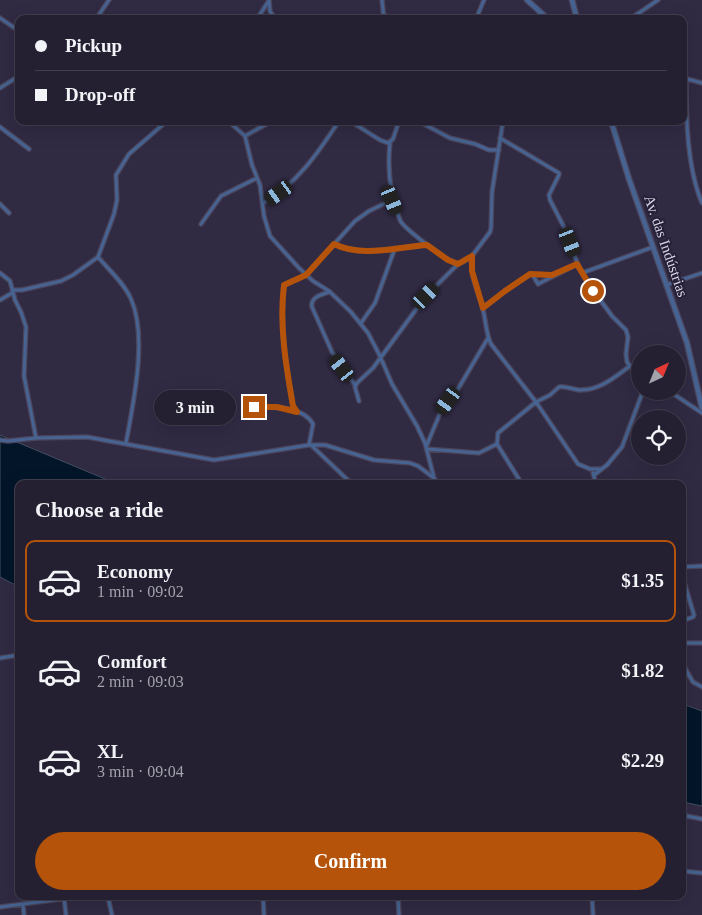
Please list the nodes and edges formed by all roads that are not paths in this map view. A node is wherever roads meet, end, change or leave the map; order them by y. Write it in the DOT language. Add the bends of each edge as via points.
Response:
graph roads {
  1 [pos="109,0"];
  2 [pos="382,0"];
  3 [pos="477,0"];
  4 [pos="527,0"];
  5 [pos="572,0"];
  6 [pos="658,0"];
  7 [pos="269,1"];
  8 [pos="484,1"];
  9 [pos="263,9"];
  10 [pos="270,11"];
  11 [pos="99,15"];
  12 [pos="259,15"];
  13 [pos="272,15"];
  14 [pos="384,15"];
  15 [pos="478,15"];
  16 [pos="544,15"];
  17 [pos="576,15"];
  18 [pos="636,15"];
  19 [pos="0,18"];
  20 [pos="15,27"];
  21 [pos="15,79"];
  22 [pos="687,79"];
  23 [pos="702,83"];
  24 [pos="0,88"];
  25 [pos="687,115"];
  26 [pos="163,125"];
  27 [pos="233,125"];
  28 [pos="265,125"];
  29 [pos="336,125"];
  30 [pos="356,125"];
  31 [pos="398,125"];
  32 [pos="426,125"];
  33 [pos="502,125"];
  34 [pos="612,125"];
  35 [pos="0,127"];
  36 [pos="245,136"];
  37 [pos="500,138"];
  38 [pos="390,143"];
  39 [pos="29,149"];
  40 [pos="499,150"];
  41 [pos="257,178"];
  42 [pos="701,195"];
  43 [pos="392,200"];
  44 [pos="263,203"];
  45 [pos="702,203"];
  46 [pos="0,204"];
  47 [pos="9,213"];
  48 [pos="201,224"];
  49 [pos="334,244"];
  50 [pos="427,245"];
  51 [pos="653,247"];
  52 [pos="395,248"];
  53 [pos="472,256"];
  54 [pos="98,258"];
  55 [pos="458,264"];
  56 [pos="577,264"];
  57 [pos="0,273"];
  58 [pos="702,273"];
  59 [pos="532,274"];
  60 [pos="582,274"];
  61 [pos="306,275"];
  62 [pos="552,275"];
  63 [pos="666,285"];
  64 [pos="12,291"];
  65 [pos="330,292"];
  66 [pos="0,300"];
  67 [pos="483,308"];
  68 [pos="360,323"];
  69 [pos="488,337"];
  70 [pos="380,356"];
  71 [pos="630,366"];
  72 [pos="356,384"];
  73 [pos="640,400"];
  74 [pos="682,400"];
  75 [pos="359,401"];
  76 [pos="536,402"];
  77 [pos="254,407"];
  78 [pos="702,408"];
  79 [pos="297,412"];
  80 [pos="702,413"];
  81 [pos="36,438"];
  82 [pos="0,440"];
  83 [pos="126,444"];
  84 [pos="497,444"];
  85 [pos="310,445"];
  86 [pos="426,448"];
  87 [pos="590,469"];
  88 [pos="601,469"];
  89 [pos="594,475"];
  90 [pos="434,478"];
  91 [pos="348,480"];
  92 [pos="520,480"];
  93 [pos="595,480"];
  94 [pos="702,566"];
  95 [pos="686,567"];
  96 [pos="686,588"];
  97 [pos="686,620"];
  98 [pos="686,643"];
  99 [pos="702,643"];
  100 [pos="15,655"];
  101 [pos="0,658"];
  102 [pos="686,673"];
  103 [pos="702,687"];
  104 [pos="686,816"];
  105 [pos="702,819"];
  106 [pos="686,871"];
  107 [pos="702,873"];
  108 [pos="50,900"];
  109 [pos="64,900"];
  110 [pos="109,900"];
  111 [pos="263,900"];
  112 [pos="398,900"];
  113 [pos="592,900"];
  114 [pos="23,904"];
  115 [pos="0,907"];
  116 [pos="24,915"];
  117 [pos="66,915"];
  118 [pos="112,915"];
  119 [pos="264,915"];
  120 [pos="399,915"];
  121 [pos="593,915"];
  1 -- 11 [label="street"];
  2 -- 14 [label="street"];
  3 -- 8 [label="street"];
  4 -- 16 [label="street"];
  5 -- 17 [label="street"];
  6 -- 18 [label="street"];
  7 -- 9 [label="street"];
  7 -- 10 [label="street"];
  8 -- 15 [label="street"];
  9 -- 10 [label="street"];
  9 -- 12 [label="street"];
  10 -- 13 [label="street"];
  19 -- 20 [label="street"];
  21 -- 24 [label="street"];
  22 -- 23 [label="street"];
  25 -- 42 [label="street" via="693,179"];
  26 -- 54 [label="street" via="129,154 116,175 114,214"];
  27 -- 36 [label="street"];
  28 -- 36 [label="street"];
  29 -- 44 [label="street" via="305,170"];
  30 -- 38 [label="street"];
  31 -- 38 [label="street"];
  32 -- 40 [label="street" via="450,138"];
  33 -- 37 [label="street"];
  34 -- 51 [label="street, Av. das Indústrias"];
  35 -- 39 [label="street"];
  36 -- 41 [label="street"];
  37 -- 40 [label="street"];
  37 -- 56 [label="street" via="559,173 549,198 566,231"];
  38 -- 43 [label="street" via="388,160"];
  40 -- 53 [label="street" via="490,232"];
  41 -- 44 [label="street"];
  41 -- 48 [label="street" via="222,196"];
  42 -- 45 [label="street"];
  43 -- 49 [label="street" via="355,221"];
  43 -- 50 [label="street" via="402,224"];
  44 -- 61 [label="street" via="270,236"];
  46 -- 47 [label="street"];
  49 -- 52 [label="street" via="349,250"];
  49 -- 61 [label="street"];
  50 -- 52 [label="street"];
  50 -- 55 [label="street"];
  51 -- 60 [label="street"];
  51 -- 63 [label="street, Av. das Indústrias"];
  52 -- 68 [label="street" via="375,303"];
  53 -- 55 [label="street"];
  53 -- 67 [label="street" via="472,271"];
  54 -- 64 [label="street" via="61,281"];
  54 -- 83 [label="street" via="126,290 137,316 139,353"];
  55 -- 70 [label="street" via="426,296"];
  56 -- 60 [label="street"];
  56 -- 62 [label="street"];
  57 -- 64 [label="street" via="9,279"];
  58 -- 63 [label="street"];
  59 -- 62 [label="street"];
  59 -- 62 [label="street" via="538,284"];
  59 -- 67 [label="street"];
  60 -- 71 [label="street" via="626,330 626,358"];
  61 -- 65 [label="street"];
  61 -- 79 [label="street" via="286,283 284,287 284,352 293,406"];
  63 -- 78 [label="street, Av. das Indústrias" via="687,342"];
  64 -- 66 [label="street"];
  64 -- 81 [label="street" via="26,327 24,376"];
  65 -- 68 [label="street"];
  65 -- 72 [label="street" via="314,299 312,307 332,352"];
  67 -- 69 [label="street"];
  68 -- 70 [label="street"];
  69 -- 76 [label="street"];
  69 -- 86 [label="street" via="441,411"];
  70 -- 72 [label="street"];
  70 -- 86 [label="street"];
  71 -- 76 [label="street" via="593,389 561,386"];
  72 -- 75 [label="street"];
  73 -- 88 [label="street" via="622,448"];
  74 -- 80 [label="street"];
  76 -- 84 [label="street" via="498,433"];
  76 -- 87 [label="street" via="578,464"];
  77 -- 79 [label="street" via="277,407"];
  79 -- 85 [label="street" via="313,424"];
  81 -- 82 [label="street"];
  81 -- 83 [label="street" via="87,437"];
  83 -- 85 [label="street" via="214,460"];
  84 -- 86 [label="street" via="480,453"];
  84 -- 92 [label="street"];
  85 -- 90 [label="street" via="331,446 374,460 410,463"];
  85 -- 91 [label="street"];
  86 -- 90 [label="street"];
  87 -- 88 [label="street"];
  87 -- 89 [label="street"];
  88 -- 89 [label="street"];
  89 -- 93 [label="street"];
  94 -- 95 [label="street"];
  96 -- 97 [label="street" via="694,615"];
  98 -- 99 [label="street"];
  100 -- 101 [label="street"];
  102 -- 103 [label="street"];
  104 -- 105 [label="street"];
  106 -- 107 [label="street"];
  108 -- 114 [label="street"];
  109 -- 117 [label="street"];
  110 -- 118 [label="street"];
  111 -- 119 [label="street"];
  112 -- 120 [label="street"];
  113 -- 121 [label="street"];
  114 -- 115 [label="street"];
  114 -- 116 [label="street"];
}
